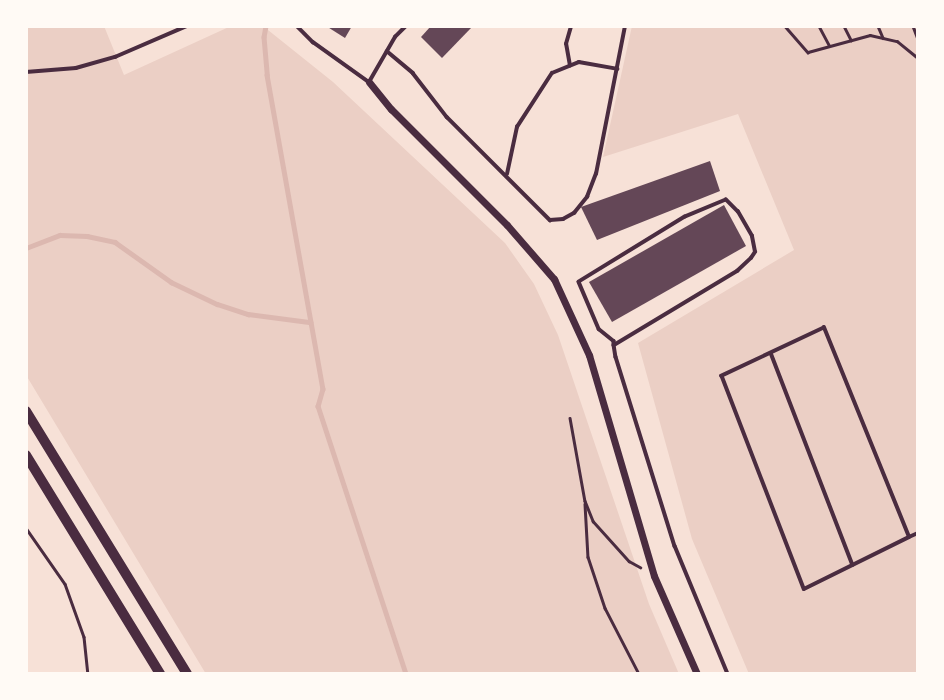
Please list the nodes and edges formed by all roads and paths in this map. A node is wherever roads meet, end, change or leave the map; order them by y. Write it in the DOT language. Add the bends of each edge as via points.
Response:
graph roads {
  1 [pos="187,26"];
  2 [pos="297,26"];
  3 [pos="405,26"];
  4 [pos="570,26"];
  5 [pos="625,26"];
  6 [pos="785,26"];
  7 [pos="818,26"];
  8 [pos="844,26"];
  9 [pos="878,26"];
  10 [pos="913,26"];
  11 [pos="883,38"];
  12 [pos="918,39"];
  13 [pos="851,40"];
  14 [pos="829,45"];
  15 [pos="387,51"];
  16 [pos="918,58"];
  17 [pos="570,66"];
  18 [pos="617,69"];
  19 [pos="26,72"];
  20 [pos="369,82"];
  21 [pos="507,174"];
  22 [pos="614,345"];
  23 [pos="771,353"];
  24 [pos="26,411"];
  25 [pos="570,418"];
  26 [pos="26,455"];
  27 [pos="585,501"];
  28 [pos="26,528"];
  29 [pos="918,533"];
  30 [pos="909,537"];
  31 [pos="853,565"];
  32 [pos="654,576"];
  33 [pos="88,674"];
  34 [pos="160,674"];
  35 [pos="187,674"];
  36 [pos="639,674"];
  37 [pos="697,674"];
  38 [pos="727,674"];
  1 -- 19 [label="lane" via="115,57 76,68"];
  2 -- 20 [label="lane"];
  3 -- 15 [label="lane"];
  4 -- 17 [label="lane" via="566,44"];
  5 -- 18 [label="lane"];
  6 -- 14 [label="path" via="808,52"];
  7 -- 14 [label="path"];
  8 -- 13 [label="path"];
  9 -- 11 [label="path"];
  10 -- 12 [label="path"];
  11 -- 13 [label="path" via="870,35"];
  11 -- 16 [label="path" via="897,41"];
  13 -- 14 [label="path"];
  15 -- 20 [label="lane"];
  15 -- 21 [label="lane"];
  17 -- 18 [label="lane" via="579,62"];
  17 -- 21 [label="lane" via="552,73 517,127"];
  18 -- 21 [label="lane" via="596,174 575,213 550,220"];
  20 -- 32 [label="street" via="554,279 589,355"];
  22 -- 22 [label="lane" via="751,258 755,252 752,236 726,200 685,216 579,282 599,329"];
  22 -- 38 [label="lane" via="675,546"];
  23 -- 30 [label="lane" via="824,328"];
  23 -- 31 [label="lane"];
  23 -- 31 [label="lane" via="722,376 804,589"];
  24 -- 35 [label="main road"];
  25 -- 27 [label="path"];
  26 -- 34 [label="main road"];
  27 -- 32 [label="path" via="593,521 629,561"];
  27 -- 36 [label="path" via="589,557 605,608"];
  28 -- 33 [label="path" via="65,584 84,636"];
  29 -- 30 [label="lane"];
  30 -- 31 [label="lane"];
  32 -- 37 [label="street"];
}
